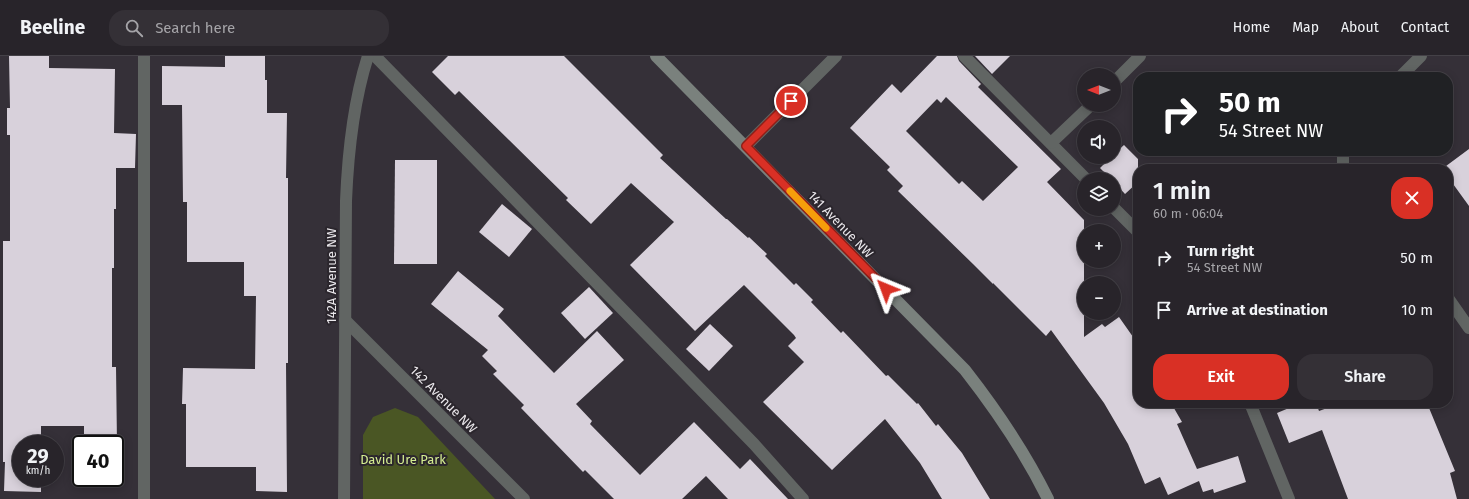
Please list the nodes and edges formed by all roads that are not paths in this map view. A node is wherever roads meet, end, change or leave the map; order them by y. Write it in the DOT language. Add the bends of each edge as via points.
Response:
graph roads {
  1 [pos="144,56"];
  2 [pos="368,56"];
  3 [pos="375,56"];
  4 [pos="656,56"];
  5 [pos="836,56"];
  6 [pos="964,56"];
  7 [pos="1140,56"];
  8 [pos="1421,56"];
  9 [pos="1405,72"];
  10 [pos="1121,75"];
  11 [pos="1083,112"];
  12 [pos="1051,143"];
  13 [pos="746,146"];
  14 [pos="1079,172"];
  15 [pos="1121,215"];
  16 [pos="1133,227"];
  17 [pos="1453,305"];
  18 [pos="345,320"];
  19 [pos="1469,328"];
  20 [pos="1252,408"];
  21 [pos="144,499"];
  22 [pos="344,499"];
  23 [pos="524,499"];
  24 [pos="804,499"];
  25 [pos="1048,499"];
  26 [pos="1289,499"];
  1 -- 21 [label="street"];
  2 -- 18 [label="street, 142A Avenue NW" via="356,100 348,155"];
  3 -- 24 [label="street" via="754,444"];
  4 -- 13 [label="street, 141 Avenue NW"];
  5 -- 13 [label="street"];
  6 -- 12 [label="street"];
  7 -- 10 [label="street"];
  8 -- 9 [label="street"];
  11 -- 12 [label="street"];
  12 -- 14 [label="street"];
  13 -- 25 [label="street, 141 Avenue NW" via="964,370 992,405 1033,468"];
  15 -- 16 [label="street"];
  17 -- 19 [label="street"];
  18 -- 22 [label="street, 142A Avenue NW"];
  18 -- 23 [label="street, 142 Avenue NW"];
  20 -- 26 [label="street"];
}
